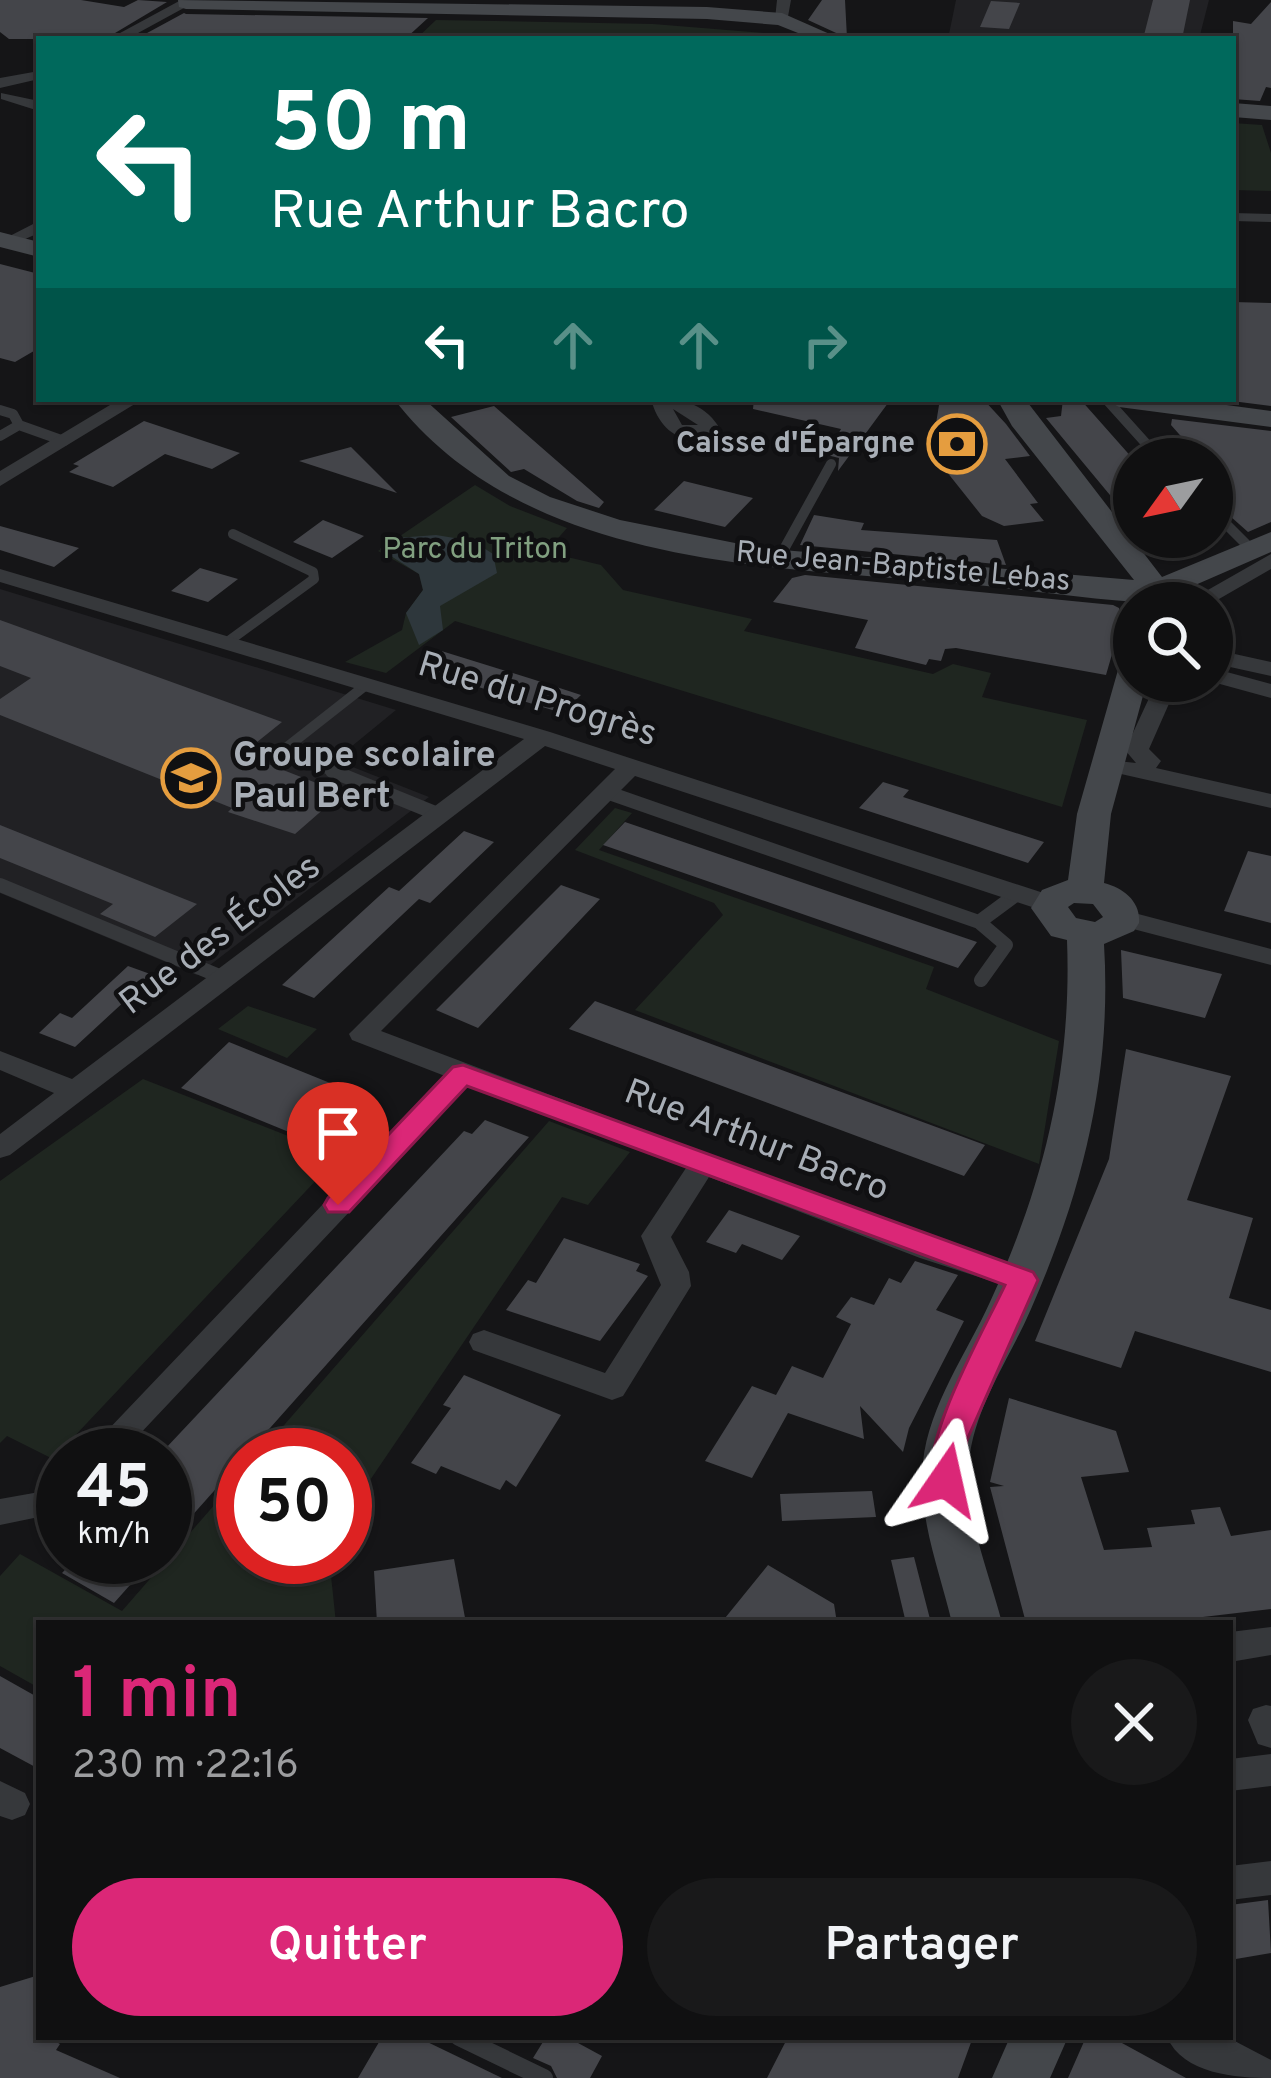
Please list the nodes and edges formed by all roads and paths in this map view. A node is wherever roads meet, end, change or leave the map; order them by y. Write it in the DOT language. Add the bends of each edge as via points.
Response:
graph roads {
  1 [pos="239,0"];
  2 [pos="188,1"];
  3 [pos="284,4"];
  4 [pos="518,4"];
  5 [pos="783,10"];
  6 [pos="122,36"];
  7 [pos="826,36"];
  8 [pos="36,76"];
  9 [pos="4,90"];
  10 [pos="36,105"];
  11 [pos="1236,110"];
  12 [pos="1271,113"];
  13 [pos="1236,217"];
  14 [pos="1271,218"];
  15 [pos="36,227"];
  16 [pos="4,240"];
  17 [pos="36,249"];
  18 [pos="128,402"];
  19 [pos="416,402"];
  20 [pos="1013,402"];
  21 [pos="1109,402"];
  22 [pos="1142,402"];
  23 [pos="0,410"];
  24 [pos="1271,419"];
  25 [pos="19,425"];
  26 [pos="0,436"];
  27 [pos="1141,438"];
  28 [pos="64,441"];
  29 [pos="831,464"];
  30 [pos="10,467"];
  31 [pos="0,480"];
  32 [pos="1233,526"];
  33 [pos="233,534"];
  34 [pos="1265,550"];
  35 [pos="778,560"];
  36 [pos="0,575"];
  37 [pos="1148,582"];
  38 [pos="1189,582"];
  39 [pos="1223,582"];
  40 [pos="1113,593"];
  41 [pos="226,644"];
  42 [pos="1233,661"];
  43 [pos="1271,669"];
  44 [pos="1233,680"];
  45 [pos="366,685"];
  46 [pos="1271,691"];
  47 [pos="1125,702"];
  48 [pos="1159,702"];
  49 [pos="542,737"];
  50 [pos="1107,764"];
  51 [pos="631,767"];
  52 [pos="1142,772"];
  53 [pos="606,792"];
  54 [pos="1271,801"];
  55 [pos="440,815"];
  56 [pos="0,885"];
  57 [pos="1051,896"];
  58 [pos="979,922"];
  59 [pos="1104,926"];
  60 [pos="1271,957"];
  61 [pos="224,978"];
  62 [pos="981,980"];
  63 [pos="0,1060"];
  64 [pos="463,1074"];
  65 [pos="74,1091"];
  66 [pos="0,1148"];
  67 [pos="703,1164"];
  68 [pos="1022,1280"];
  69 [pos="484,1342"];
  70 [pos="126,1428"];
  71 [pos="36,1506"];
  72 [pos="2,1512"];
  73 [pos="976,1620"];
  74 [pos="1271,1642"];
  75 [pos="1233,1647"];
  76 [pos="1271,1771"];
  77 [pos="1233,1775"];
  78 [pos="1271,1878"];
  79 [pos="1233,1883"];
  80 [pos="465,2040"];
  81 [pos="1038,2040"];
  82 [pos="1193,2040"];
  83 [pos="544,2078"];
  84 [pos="1021,2078"];
  85 [pos="1265,2078"];
  1 -- 3 [label="street"];
  2 -- 3 [label="street"];
  2 -- 6 [label="street"];
  3 -- 4 [label="street"];
  4 -- 5 [label="street"];
  5 -- 7 [label="street"];
  8 -- 9 [label="street"];
  9 -- 10 [label="street"];
  11 -- 12 [label="street"];
  13 -- 14 [label="lane"];
  15 -- 16 [label="street"];
  16 -- 17 [label="street"];
  18 -- 28 [label="street"];
  19 -- 35 [label="street, Rue Jean-Baptiste Lebas" via="499,482 540,503 613,528"];
  20 -- 37 [label="street"];
  21 -- 27 [label="lane"];
  22 -- 24 [label="street"];
  23 -- 25 [label="lane"];
  25 -- 26 [label="lane"];
  25 -- 28 [label="lane"];
  28 -- 30 [label="street"];
  29 -- 35 [label="lane"];
  30 -- 31 [label="street"];
  32 -- 34 [label="lane"];
  33 -- 41 [label="lane" via="285,555 314,579"];
  34 -- 38 [label="street"];
  34 -- 39 [label="street"];
  35 -- 40 [label="street, Rue Jean-Baptiste Lebas"];
  36 -- 41 [label="street, Rue du Progrès"];
  41 -- 45 [label="street, Rue du Progrès"];
  42 -- 43 [label="street"];
  44 -- 46 [label="street"];
  45 -- 49 [label="street, Rue du Progrès"];
  45 -- 55 [label="lane" via="282,751"];
  47 -- 50 [label="street"];
  48 -- 52 [label="street" via="1137,750 1149,760"];
  49 -- 51 [label="street, Rue du Progrès"];
  49 -- 55 [label="street, Rue des Écoles"];
  50 -- 52 [label="street"];
  50 -- 57 [label="street" via="1094,814"];
  51 -- 53 [label="street, Rue Arthur Bacro"];
  51 -- 57 [label="street, Rue du Progrès"];
  52 -- 54 [label="street"];
  53 -- 58 [label="lane"];
  53 -- 64 [label="street, Rue Arthur Bacro" via="362,1034"];
  55 -- 61 [label="street, Rue des Écoles"];
  56 -- 61 [label="lane"];
  57 -- 58 [label="lane"];
  57 -- 59 [label="street" via="1113,899"];
  58 -- 62 [label="lane" via="1006,945"];
  59 -- 60 [label="street"];
  59 -- 68 [label="street" via="1082,1108"];
  61 -- 65 [label="street, Rue des Écoles"];
  63 -- 65 [label="street"];
  64 -- 67 [label="street, Rue Arthur Bacro"];
  64 -- 70 [label="street"];
  65 -- 66 [label="street, Rue des Écoles"];
  67 -- 68 [label="street, Rue Arthur Bacro"];
  67 -- 69 [label="street" via="656,1236 676,1286 612,1388"];
  68 -- 73 [label="street" via="946,1463"];
  71 -- 72 [label="street"];
  74 -- 75 [label="street"];
  76 -- 77 [label="street"];
  78 -- 79 [label="street"];
  80 -- 83 [label="lane"];
  81 -- 84 [label="street"];
  82 -- 85 [label="street"];
}
